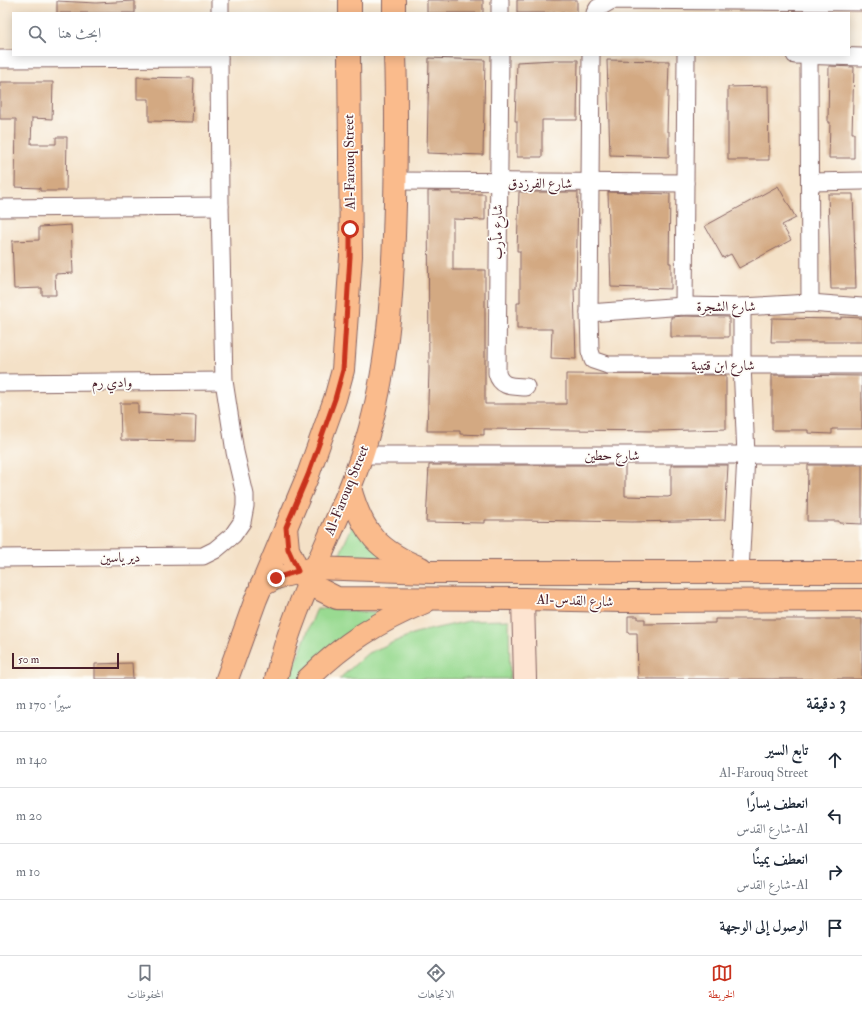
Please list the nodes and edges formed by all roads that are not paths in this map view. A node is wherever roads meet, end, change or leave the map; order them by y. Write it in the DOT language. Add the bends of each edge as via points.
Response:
graph roads {
  1 [pos="220,0"];
  2 [pos="350,0"];
  3 [pos="394,0"];
  4 [pos="500,0"];
  5 [pos="862,2"];
  6 [pos="743,5"];
  7 [pos="220,12"];
  8 [pos="350,12"];
  9 [pos="394,12"];
  10 [pos="500,12"];
  11 [pos="596,12"];
  12 [pos="219,56"];
  13 [pos="350,56"];
  14 [pos="395,56"];
  15 [pos="500,56"];
  16 [pos="591,56"];
  17 [pos="686,56"];
  18 [pos="809,56"];
  19 [pos="836,56"];
  20 [pos="862,57"];
  21 [pos="0,59"];
  22 [pos="395,180"];
  23 [pos="862,181"];
  24 [pos="811,182"];
  25 [pos="497,183"];
  26 [pos="591,183"];
  27 [pos="685,183"];
  28 [pos="220,206"];
  29 [pos="0,208"];
  30 [pos="810,303"];
  31 [pos="684,306"];
  32 [pos="742,307"];
  33 [pos="862,307"];
  34 [pos="589,313"];
  35 [pos="742,365"];
  36 [pos="862,365"];
  37 [pos="224,381"];
  38 [pos="0,383"];
  39 [pos="526,386"];
  40 [pos="862,455"];
  41 [pos="361,456"];
  42 [pos="746,456"];
  43 [pos="350,488"];
  44 [pos="286,527"];
  45 [pos="0,558"];
  46 [pos="430,572"];
  47 [pos="740,572"];
  48 [pos="862,572"];
  49 [pos="306,574"];
  50 [pos="261,586"];
  51 [pos="432,599"];
  52 [pos="523,599"];
  53 [pos="862,600"];
  54 [pos="227,679"];
  55 [pos="276,679"];
  56 [pos="308,679"];
  57 [pos="525,679"];
  1 -- 7 [label="street"];
  2 -- 8 [label="main road"];
  3 -- 9 [label="main road"];
  4 -- 10 [label="street"];
  5 -- 6 [label="street"];
  6 -- 11 [label="street" via="612,0"];
  12 -- 21 [label="street"];
  12 -- 28 [label="street"];
  13 -- 44 [label="main road, Al-Farouq Street" via="350,256 343,370 308,475"];
  14 -- 22 [label="main road, Al-Farouq Street"];
  15 -- 25 [label="street, شارع مأرب"];
  16 -- 26 [label="street"];
  17 -- 27 [label="street"];
  18 -- 24 [label="street"];
  19 -- 20 [label="street"];
  22 -- 25 [label="street, شارع الفرزدق"];
  22 -- 41 [label="main road, Al-Farouq Street" via="394,265 390,317 383,372"];
  23 -- 24 [label="street"];
  24 -- 30 [label="street"];
  25 -- 26 [label="street, شارع الفرزدق"];
  25 -- 39 [label="street, شارع مأرب" via="497,373 504,385"];
  26 -- 27 [label="street, شارع الفرزدق"];
  26 -- 34 [label="street"];
  27 -- 31 [label="street"];
  28 -- 29 [label="street"];
  28 -- 37 [label="street"];
  30 -- 32 [label="street, شارع الشجرة"];
  30 -- 33 [label="street, شارع الشجرة"];
  31 -- 32 [label="street, شارع الشجرة"];
  31 -- 34 [label="street, شارع الشجرة"];
  32 -- 35 [label="street"];
  34 -- 35 [label="street, شارع ابن قتيبة" via="590,351 593,360 608,365"];
  35 -- 36 [label="street, شارع ابن قتيبة"];
  35 -- 42 [label="street"];
  37 -- 38 [label="street, وادي رم"];
  37 -- 45 [label="street, دير ياسين" via="235,452 245,495 245,514 233,535 215,550 203,556"];
  40 -- 42 [label="street, شارع حطين"];
  41 -- 42 [label="street, شارع حطين"];
  41 -- 43 [label="main road, Al-Farouq Street"];
  42 -- 47 [label="street"];
  43 -- 46 [label="main road" via="356,508 368,531 381,547 400,559"];
  43 -- 49 [label="main road, Al-Farouq Street"];
  44 -- 49 [label="main road" via="288,549"];
  44 -- 50 [label="main road, Al-Farouq Street"];
  46 -- 47 [label="main road, Al-شارع القدس"];
  46 -- 49 [label="main road, Al-شارع القدس"];
  47 -- 48 [label="main road, Al-شارع القدس"];
  49 -- 50 [label="main road, Al-شارع القدس" via="276,578"];
  49 -- 51 [label="main road, Al-شارع القدس" via="337,598"];
  49 -- 55 [label="main road, Al-Farouq Street"];
  50 -- 54 [label="main road, Al-Farouq Street"];
  51 -- 52 [label="main road, Al-شارع القدس"];
  51 -- 56 [label="main road" via="381,622 330,657"];
  52 -- 53 [label="main road, Al-شارع القدس"];
  52 -- 57 [label="main road"];
}
